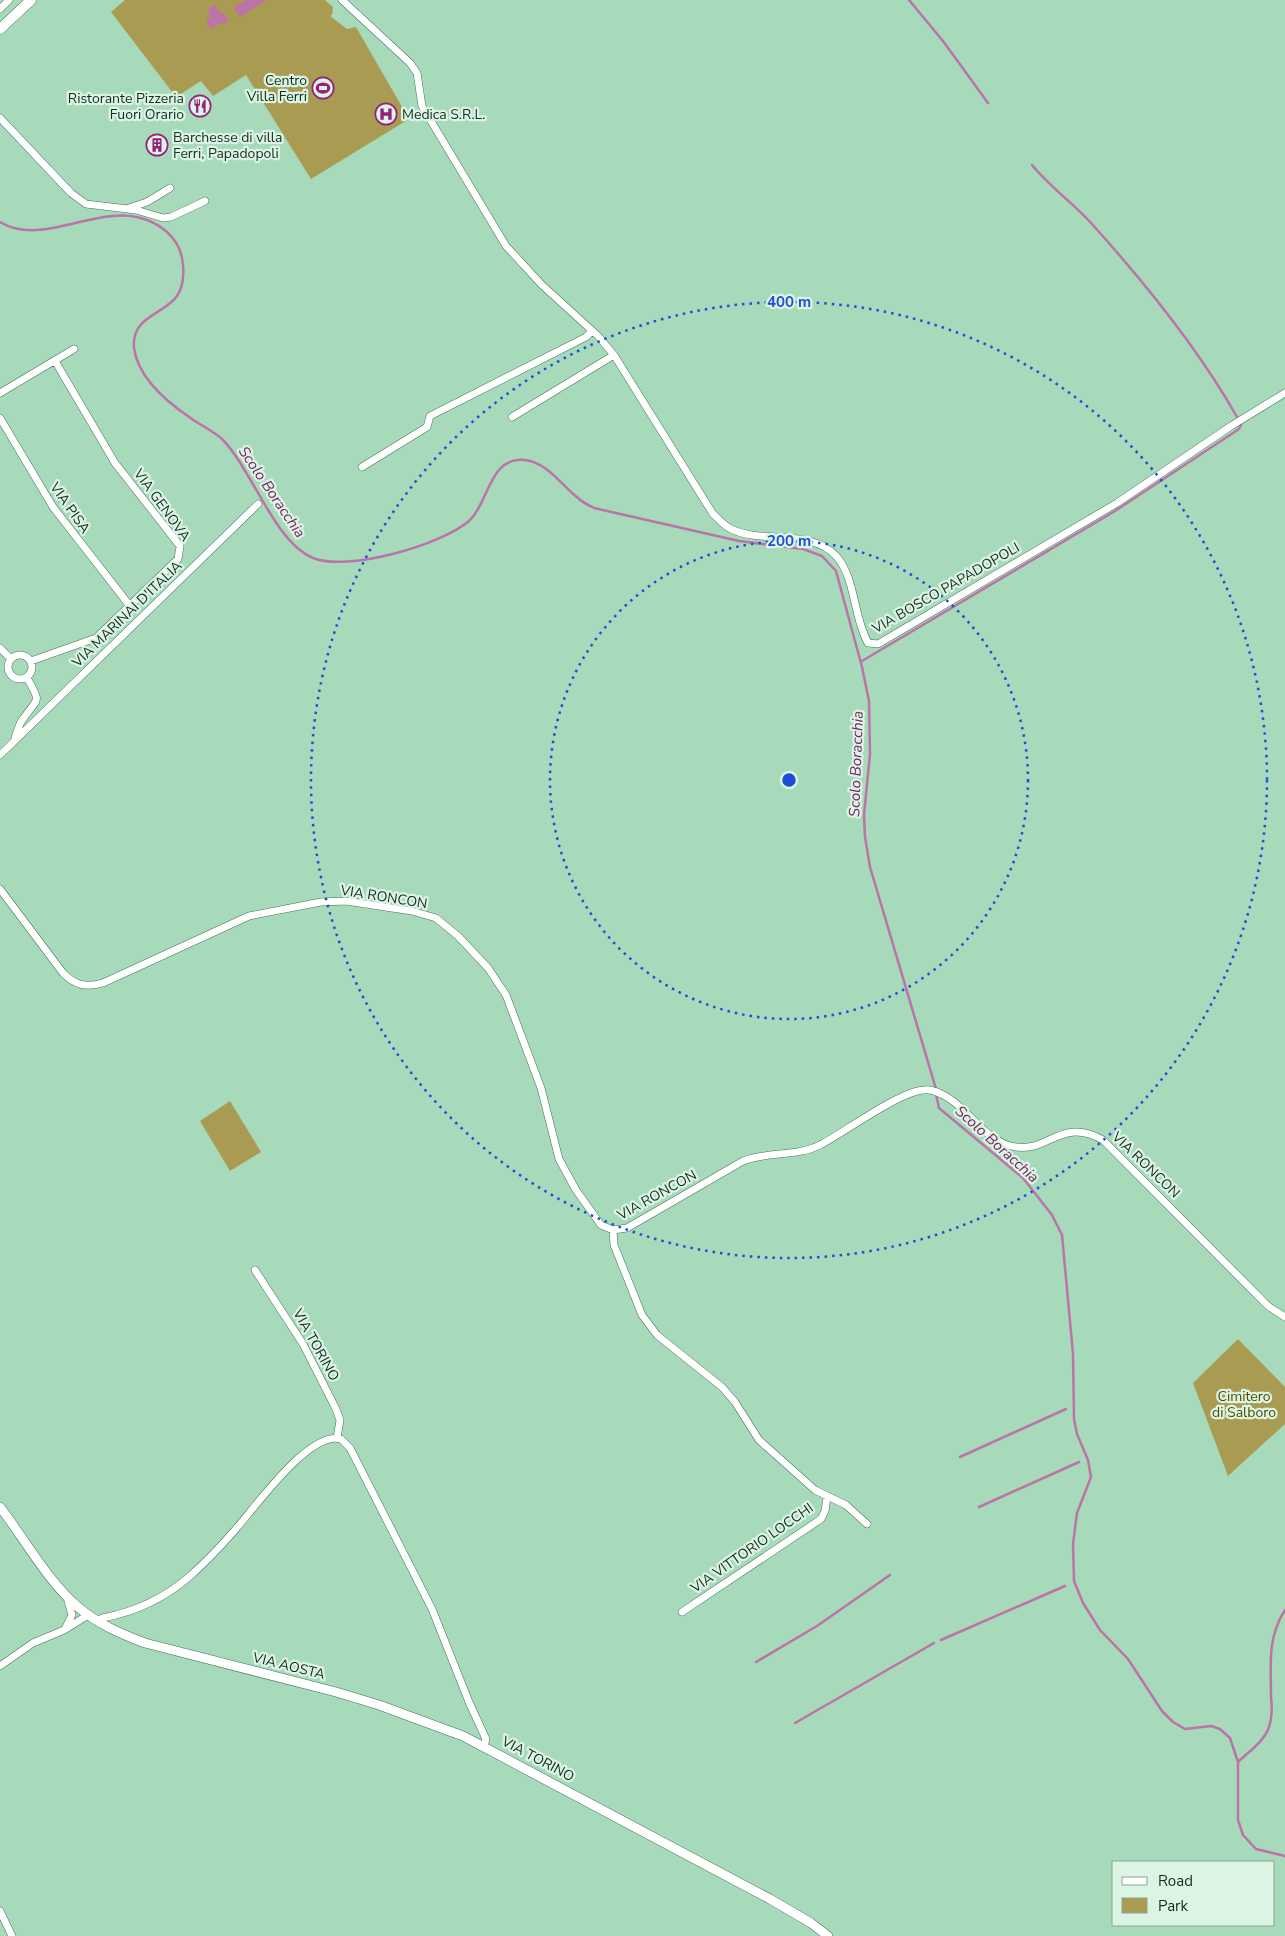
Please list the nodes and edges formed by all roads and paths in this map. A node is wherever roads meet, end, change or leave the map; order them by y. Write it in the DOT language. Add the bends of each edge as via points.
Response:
graph roads {
  1 [pos="9,0"];
  2 [pos="31,0"];
  3 [pos="342,0"];
  4 [pos="0,9"];
  5 [pos="0,29"];
  6 [pos="0,118"];
  7 [pos="170,188"];
  8 [pos="204,201"];
  9 [pos="126,208"];
  10 [pos="592,331"];
  11 [pos="74,350"];
  12 [pos="614,355"];
  13 [pos="55,361"];
  14 [pos="0,393"];
  15 [pos="1285,393"];
  16 [pos="512,417"];
  17 [pos="0,418"];
  18 [pos="362,467"];
  19 [pos="258,504"];
  20 [pos="130,606"];
  21 [pos="0,648"];
  22 [pos="11,659"];
  23 [pos="31,661"];
  24 [pos="0,671"];
  25 [pos="11,675"];
  26 [pos="27,678"];
  27 [pos="14,741"];
  28 [pos="0,755"];
  29 [pos="0,889"];
  30 [pos="612,1230"];
  31 [pos="255,1270"];
  32 [pos="1285,1317"];
  33 [pos="337,1438"];
  34 [pos="827,1497"];
  35 [pos="0,1507"];
  36 [pos="867,1524"];
  37 [pos="67,1597"];
  38 [pos="682,1612"];
  39 [pos="88,1615"];
  40 [pos="99,1623"];
  41 [pos="64,1630"];
  42 [pos="0,1666"];
  43 [pos="484,1746"];
  44 [pos="0,1911"];
  45 [pos="12,1936"];
  46 [pos="828,1936"];
  1 -- 4 [label="street"];
  2 -- 5 [label="main road"];
  3 -- 10 [label="street, VIA BOSCO PAPADOPOLI" via="417,73 422,106 506,246"];
  6 -- 9 [label="street" via="80,201 93,206"];
  7 -- 9 [label="street" via="147,202"];
  8 -- 9 [label="street" via="163,218"];
  10 -- 12 [label="street, VIA BOSCO PAPADOPOLI"];
  10 -- 18 [label="street" via="586,337 430,416 427,426"];
  11 -- 13 [label="street"];
  12 -- 15 [label="street, VIA BOSCO PAPADOPOLI" via="713,514 732,530 808,541 829,550 842,566 864,636 868,643 878,644 1116,503"];
  12 -- 16 [label="street"];
  13 -- 14 [label="street"];
  13 -- 20 [label="street, VIA GENOVA" via="116,463 180,546 178,560"];
  17 -- 20 [label="street, VIA PISA" via="50,502"];
  19 -- 27 [label="street, VIA MARINAI D'ITALIA"];
  20 -- 23 [label="street, VIA GENOVA" via="96,638"];
  21 -- 22 [label="street"];
  22 -- 23 [label="street" via="22,655"];
  22 -- 25 [label="street" via="8,669"];
  23 -- 26 [label="street" via="32,669"];
  24 -- 25 [label="street"];
  25 -- 26 [label="street" via="17,679"];
  26 -- 27 [label="street, VIA MARINAI D'ITALIA" via="37,699 22,719"];
  27 -- 28 [label="street, VIA MARINAI D'ITALIA"];
  29 -- 30 [label="street, VIA RONCON" via="63,973 71,981 87,986 103,983 249,916 321,902 346,901 436,918 471,950 504,990 541,1088 566,1175 601,1225"];
  30 -- 32 [label="street, VIA RONCON" via="627,1228 743,1161 820,1145 906,1095 932,1090 996,1138 1014,1147 1030,1146 1070,1131 1103,1140 1268,1306"];
  30 -- 34 [label="street, VIA VITTORIO LOCCHI" via="614,1245 639,1307 657,1335 722,1387 759,1440"];
  31 -- 33 [label="street, VIA TORINO" via="303,1344 336,1408 340,1420"];
  33 -- 40 [label="street" via="317,1445 294,1462 234,1532 189,1577 154,1601 102,1618"];
  33 -- 43 [label="street, VIA TORINO" via="350,1448 432,1608 486,1739"];
  34 -- 36 [label="street, VIA VITTORIO LOCCHI" via="846,1505"];
  34 -- 38 [label="street, VIA VITTORIO LOCCHI" via="821,1518"];
  35 -- 37 [label="street"];
  37 -- 39 [label="street"];
  37 -- 41 [label="street" via="72,1615"];
  39 -- 40 [label="street, VIA AOSTA"];
  39 -- 41 [label="street"];
  40 -- 43 [label="street, VIA AOSTA" via="145,1643 380,1705"];
  41 -- 42 [label="street" via="33,1644"];
  43 -- 46 [label="street, VIA TORINO" via="770,1899"];
  44 -- 45 [label="street"];
}
